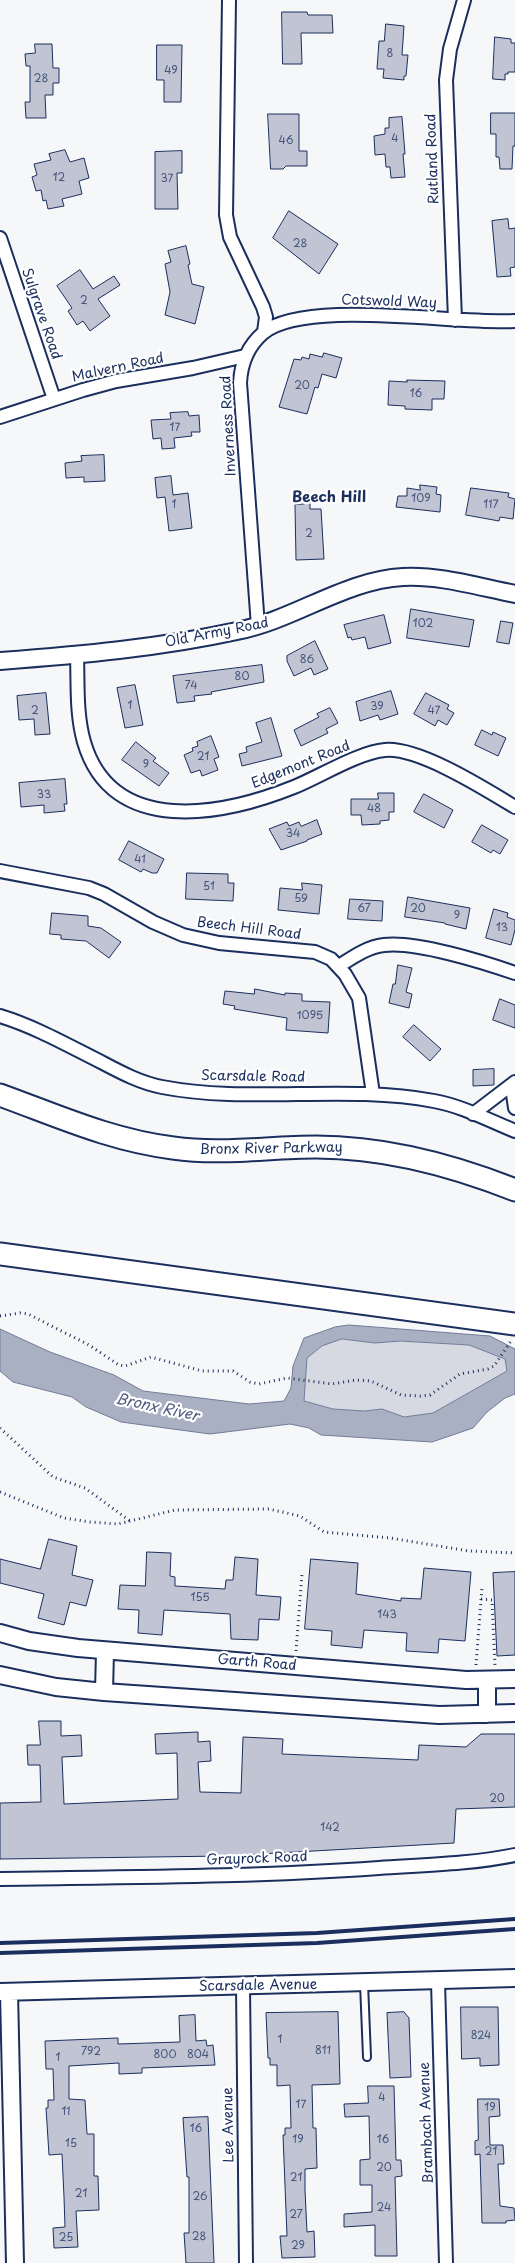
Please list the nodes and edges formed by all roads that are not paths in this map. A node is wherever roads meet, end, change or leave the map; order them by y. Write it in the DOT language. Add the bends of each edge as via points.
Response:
graph roads {
  1 [pos="229,0"];
  2 [pos="464,0"];
  3 [pos="0,238"];
  4 [pos="455,320"];
  5 [pos="515,321"];
  6 [pos="264,332"];
  7 [pos="245,356"];
  8 [pos="54,399"];
  9 [pos="0,417"];
  10 [pos="515,594"];
  11 [pos="258,626"];
  12 [pos="77,655"];
  13 [pos="0,661"];
  14 [pos="515,807"];
  15 [pos="0,871"];
  16 [pos="339,966"];
  17 [pos="515,973"];
  18 [pos="0,1016"];
  19 [pos="515,1082"];
  20 [pos="373,1094"];
  21 [pos="0,1095"];
  22 [pos="515,1108"];
  23 [pos="474,1114"];
  24 [pos="515,1131"];
  25 [pos="515,1190"];
  26 [pos="0,1254"];
  27 [pos="513,1332"];
  28 [pos="0,1633"];
  29 [pos="105,1651"];
  30 [pos="486,1672"];
  31 [pos="0,1675"];
  32 [pos="515,1679"];
  33 [pos="104,1692"];
  34 [pos="515,1712"];
  35 [pos="487,1714"];
  36 [pos="515,1855"];
  37 [pos="0,1879"];
  38 [pos="515,1978"];
  39 [pos="438,1982"];
  40 [pos="364,1983"];
  41 [pos="243,1986"];
  42 [pos="4,1992"];
  43 [pos="367,2057"];
  44 [pos="15,2263"];
  45 [pos="246,2263"];
  46 [pos="446,2263"];
  1 -- 6 [label="street" via="226,214 230,237 263,307 266,317"];
  2 -- 4 [label="street, Rutland Road" via="450,49 446,80"];
  3 -- 8 [label="street, Sulgrave Road"];
  4 -- 5 [label="street, Cotswold Way"];
  4 -- 6 [label="street, Cotswold Way" via="334,316 291,321"];
  6 -- 7 [label="street, Inverness Road"];
  7 -- 8 [label="street, Malvern Road" via="116,381"];
  7 -- 11 [label="street, Inverness Road" via="240,374 240,394"];
  8 -- 9 [label="street, Malvern Road"];
  10 -- 11 [label="street, Old Army Road" via="439,580 401,577 350,590"];
  11 -- 12 [label="street, Old Army Road"];
  12 -- 13 [label="street, Old Army Road"];
  12 -- 14 [label="street, Edgemont Road" via="84,743 112,789 144,807 186,812 254,801 383,750 419,757"];
  15 -- 16 [label="street, Beech Hill Road" via="97,891 183,935 220,943 315,952 324,954"];
  16 -- 17 [label="street" via="368,949 396,945 482,962"];
  16 -- 20 [label="street, Beech Hill Road" via="359,998"];
  18 -- 20 [label="street, Scarsdale Road" via="36,1029 129,1076 160,1087 222,1093"];
  19 -- 22 [label="street"];
  19 -- 23 [label="street"];
  20 -- 23 [label="street, Scarsdale Road" via="433,1101"];
  21 -- 25 [label="highway, Bronx River Parkway" via="89,1130 143,1144 230,1152 316,1147 375,1152 432,1163"];
  23 -- 24 [label="street, Scarsdale Road"];
  26 -- 27 [label="highway"];
  28 -- 29 [label="street, Garth Road" via="30,1641"];
  29 -- 30 [label="street, Garth Road"];
  29 -- 33 [label="street"];
  30 -- 32 [label="street, Garth Road"];
  30 -- 35 [label="street"];
  31 -- 33 [label="street" via="56,1687"];
  33 -- 35 [label="street" via="439,1714"];
  34 -- 35 [label="street"];
  36 -- 37 [label="street, Grayrock Road" via="331,1872"];
  38 -- 39 [label="street, Scarsdale Avenue"];
  39 -- 40 [label="street, Scarsdale Avenue"];
  39 -- 46 [label="street, Brambach Avenue"];
  40 -- 41 [label="street, Scarsdale Avenue"];
  40 -- 43 [label="lane"];
  41 -- 42 [label="street, Scarsdale Avenue"];
  41 -- 45 [label="street, Lee Avenue"];
  42 -- 44 [label="street"];
}
